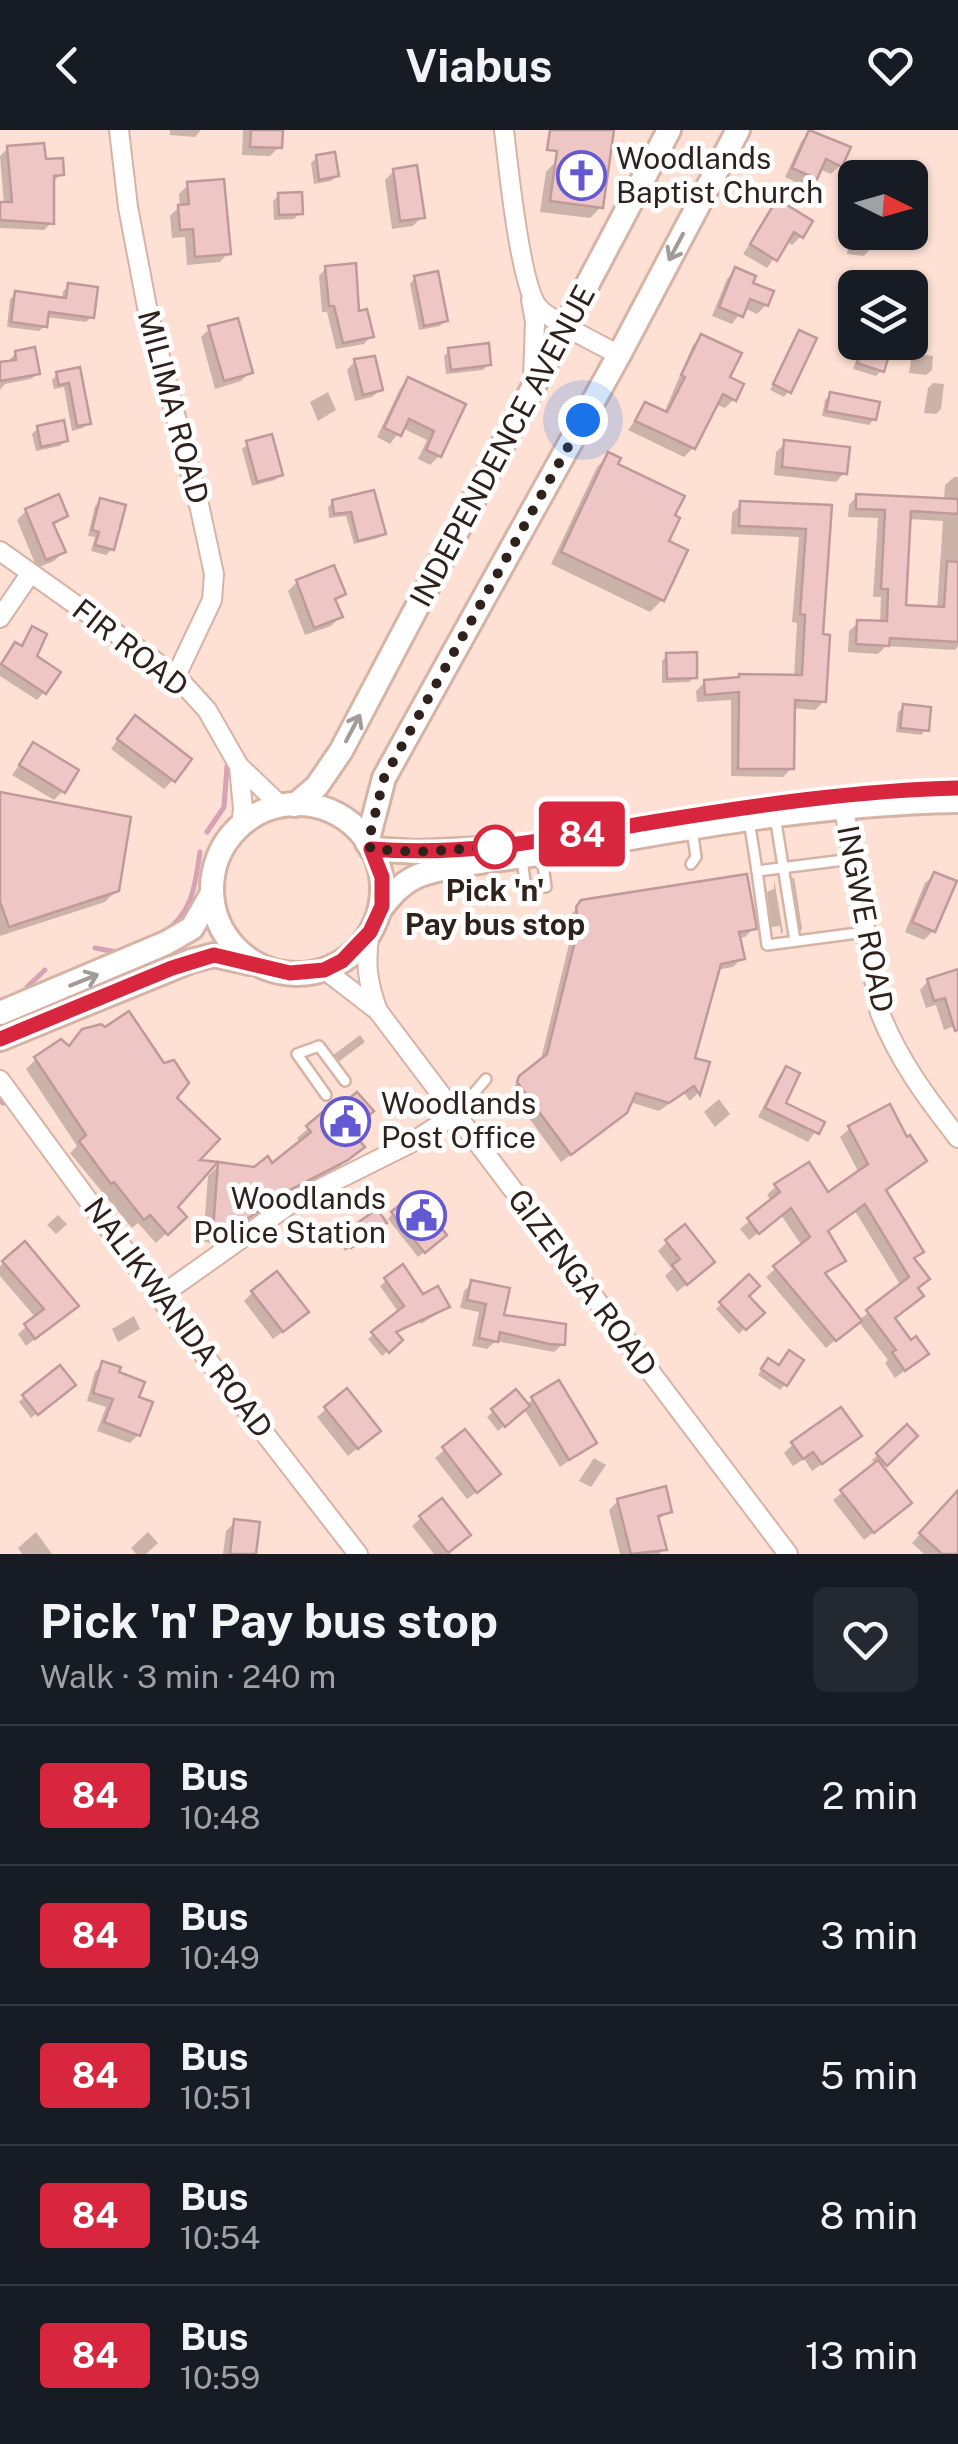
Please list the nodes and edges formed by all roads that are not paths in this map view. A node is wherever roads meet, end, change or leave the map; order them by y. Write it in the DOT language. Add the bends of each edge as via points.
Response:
graph roads {
  1 [pos="119,130"];
  2 [pos="504,130"];
  3 [pos="669,130"];
  4 [pos="738,130"];
  5 [pos="529,287"];
  6 [pos="568,325"];
  7 [pos="619,355"];
  8 [pos="531,394"];
  9 [pos="0,551"];
  10 [pos="30,574"];
  11 [pos="0,618"];
  12 [pos="176,676"];
  13 [pos="239,766"];
  14 [pos="958,788"];
  15 [pos="958,801"];
  16 [pos="843,803"];
  17 [pos="288,806"];
  18 [pos="774,812"];
  19 [pos="748,815"];
  20 [pos="691,822"];
  21 [pos="241,826"];
  22 [pos="369,846"];
  23 [pos="531,849"];
  24 [pos="852,859"];
  25 [pos="691,864"];
  26 [pos="784,868"];
  27 [pos="757,871"];
  28 [pos="546,887"];
  29 [pos="526,890"];
  30 [pos="211,895"];
  31 [pos="382,906"];
  32 [pos="370,932"];
  33 [pos="865,932"];
  34 [pos="794,941"];
  35 [pos="257,965"];
  36 [pos="324,970"];
  37 [pos="378,1011"];
  38 [pos="0,1014"];
  39 [pos="0,1039"];
  40 [pos="486,1079"];
  41 [pos="0,1080"];
  42 [pos="345,1081"];
  43 [pos="326,1095"];
  44 [pos="456,1114"];
  45 [pos="958,1138"];
  46 [pos="159,1297"];
  47 [pos="358,1554"];
  48 [pos="788,1554"];
  1 -- 12 [label="street, MILIMA ROAD" via="146,308 214,574 212,600"];
  2 -- 5 [label="street"];
  3 -- 6 [label="main road, INDEPENDENCE AVENUE"];
  4 -- 7 [label="main road, INDEPENDENCE AVENUE, one-way"];
  5 -- 6 [label="street" via="538,309"];
  5 -- 8 [label="street" via="536,358"];
  6 -- 7 [label="street"];
  6 -- 8 [label="main road, INDEPENDENCE AVENUE"];
  7 -- 22 [label="main road, INDEPENDENCE AVENUE" via="384,778"];
  17 -- 8 [label="main road, INDEPENDENCE AVENUE, one-way" via="317,786 341,751"];
  9 -- 10 [label="street, FIR ROAD"];
  10 -- 11 [label="street"];
  10 -- 12 [label="street, FIR ROAD"];
  12 -- 13 [label="street, FIR ROAD" via="206,710"];
  13 -- 17 [label="street, FIR ROAD"];
  13 -- 21 [label="street, FIR ROAD"];
  14 -- 16 [label="main road"];
  15 -- 16 [label="main road"];
  16 -- 18 [label="main road"];
  16 -- 24 [label="street, INGWE ROAD"];
  17 -- 21 [label="main road"];
  17 -- 22 [label="main road" via="328,811"];
  18 -- 19 [label="main road"];
  18 -- 26 [label="lane"];
  19 -- 20 [label="main road"];
  19 -- 27 [label="lane"];
  20 -- 23 [label="main road"];
  20 -- 25 [label="lane"];
  21 -- 30 [label="main road" via="223,845"];
  22 -- 23 [label="main road" via="416,852"];
  22 -- 31 [label="main road" via="382,877"];
  23 -- 28 [label="lane"];
  23 -- 29 [label="lane"];
  23 -- 31 [label="main road" via="419,876"];
  24 -- 26 [label="lane"];
  24 -- 33 [label="street, INGWE ROAD"];
  26 -- 27 [label="lane"];
  26 -- 34 [label="lane"];
  27 -- 34 [label="lane" via="767,945"];
  30 -- 35 [label="main road" via="220,928"];
  38 -- 30 [label="main road, one-way" via="166,943 192,928"];
  31 -- 32 [label="main road"];
  32 -- 36 [label="main road"];
  32 -- 37 [label="street, GIZENGA ROAD" via="366,979"];
  33 -- 34 [label="lane"];
  33 -- 45 [label="street, INGWE ROAD" via="880,1014 894,1047"];
  35 -- 36 [label="main road" via="290,973"];
  35 -- 39 [label="main road" via="214,955"];
  36 -- 37 [label="street, GIZENGA ROAD"];
  37 -- 44 [label="street, GIZENGA ROAD"];
  40 -- 44 [label="lane"];
  41 -- 46 [label="street, NALIKWANDA ROAD"];
  42 -- 43 [label="lane" via="319,1046 298,1054"];
  44 -- 46 [label="street" via="292,1202"];
  44 -- 48 [label="street, GIZENGA ROAD"];
  46 -- 47 [label="street, NALIKWANDA ROAD"];
}
